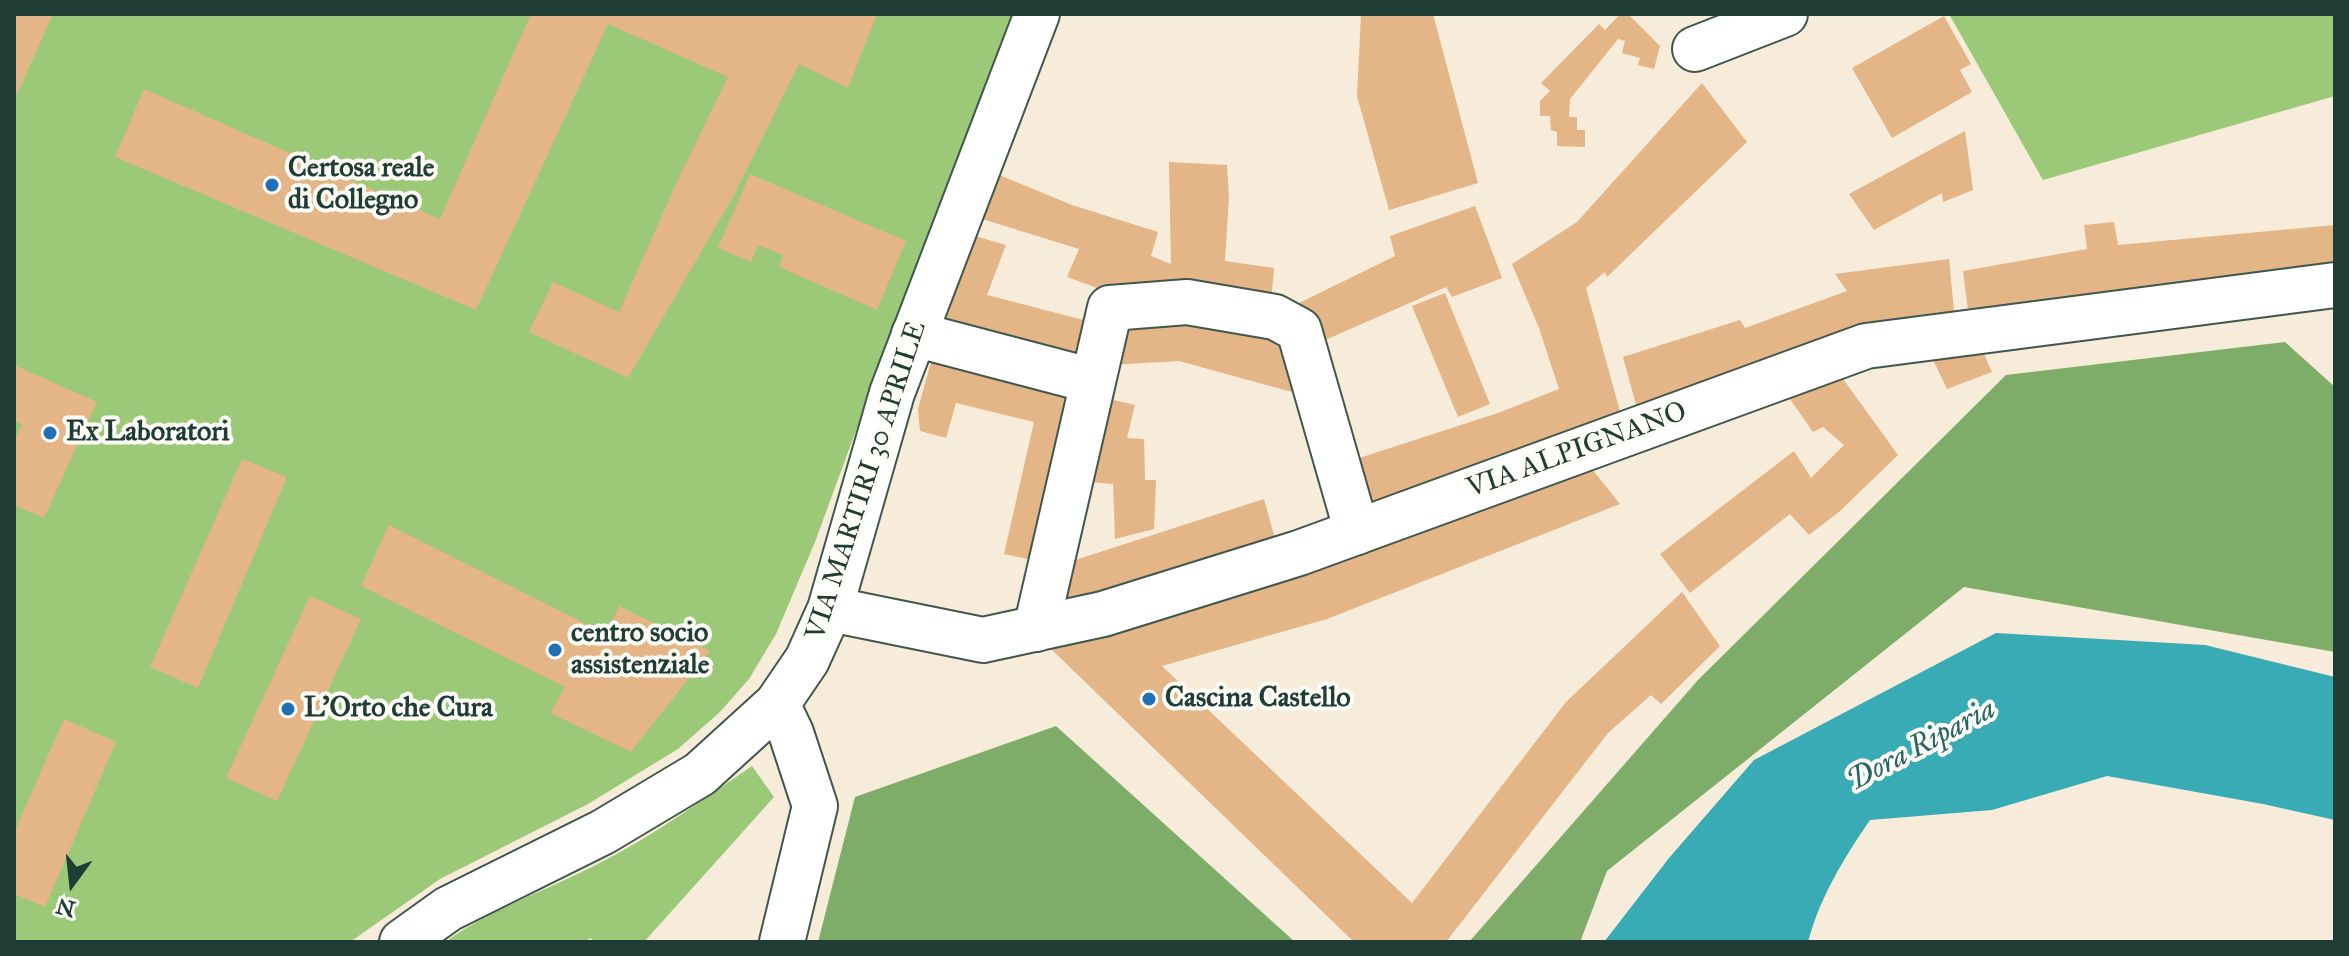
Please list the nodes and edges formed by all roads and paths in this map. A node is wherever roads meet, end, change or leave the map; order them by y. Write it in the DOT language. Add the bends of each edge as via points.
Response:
graph roads {
  1 [pos="1037,14"];
  2 [pos="1785,14"];
  3 [pos="1695,49"];
  4 [pos="2335,285"];
  5 [pos="914,334"];
  6 [pos="1093,381"];
  7 [pos="1357,532"];
  8 [pos="830,609"];
  9 [pos="1036,629"];
  10 [pos="777,704"];
  11 [pos="402,942"];
  12 [pos="782,942"];
  1 -- 5 [label="street, VIA MARTIRI 30 APRILE"];
  2 -- 3 [label="street"];
  4 -- 7 [label="street, VIA ALPIGNANO" via="1866,346"];
  5 -- 6 [label="street"];
  5 -- 8 [label="street, VIA MARTIRI 30 APRILE"];
  6 -- 7 [label="street" via="1110,308 1187,302 1275,317 1299,330"];
  6 -- 9 [label="street"];
  7 -- 9 [label="street, VIA ALPIGNANO" via="1103,614"];
  8 -- 9 [label="street, VIA ALPIGNANO" via="983,640"];
  8 -- 10 [label="street, VIA MARTIRI 30 APRILE" via="807,660"];
  10 -- 11 [label="street, VIA MARTIRI 30 APRILE" via="700,774 603,832 448,909"];
  10 -- 12 [label="street" via="815,806"];
}
